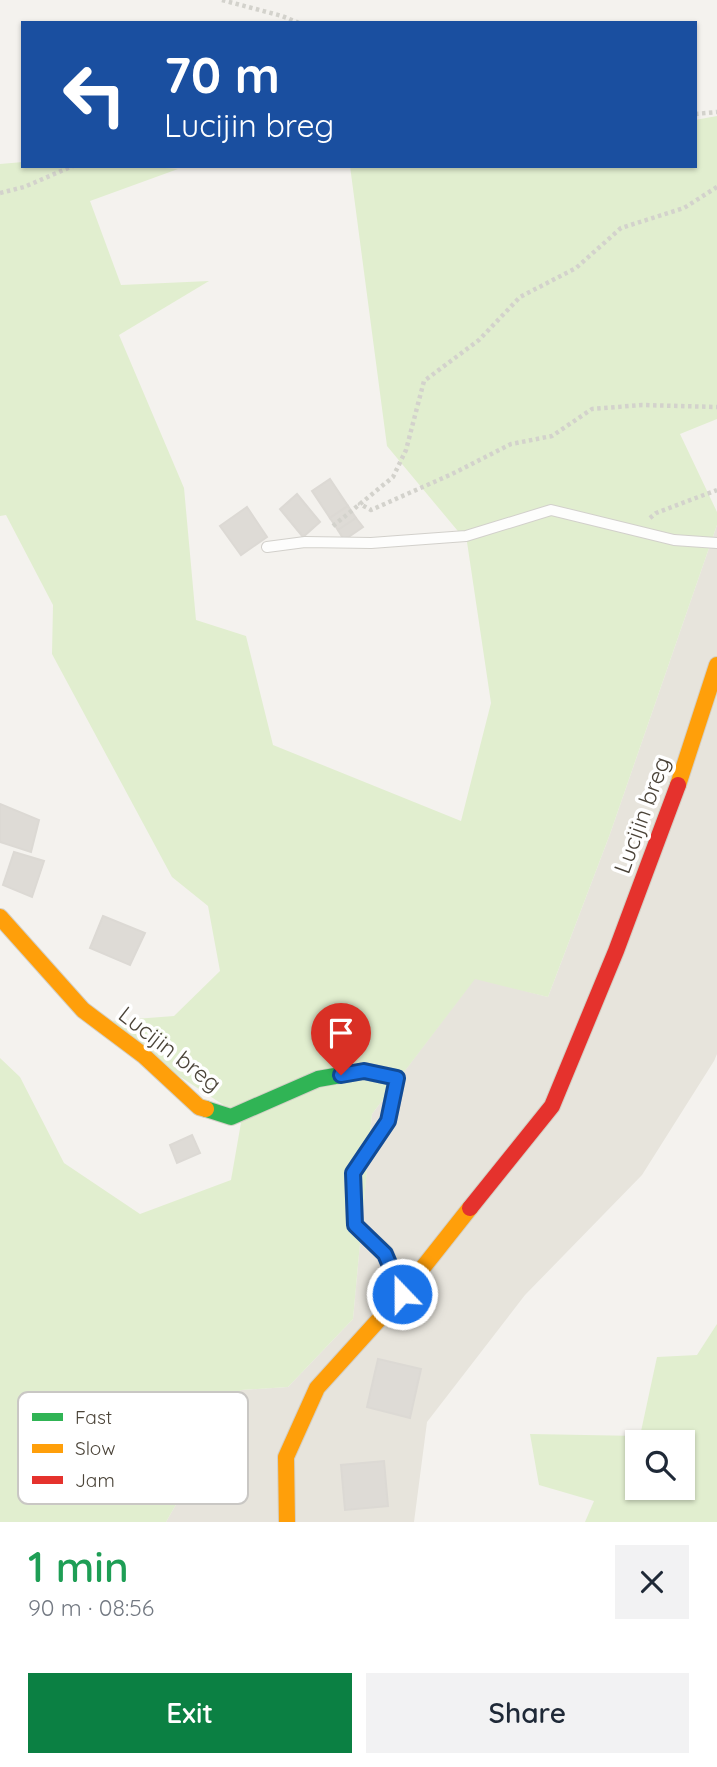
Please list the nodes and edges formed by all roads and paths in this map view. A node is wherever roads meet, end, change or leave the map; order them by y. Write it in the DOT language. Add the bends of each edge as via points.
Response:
graph roads {
  1 [pos="222,0"];
  2 [pos="294,21"];
  3 [pos="717,112"];
  4 [pos="697,114"];
  5 [pos="68,168"];
  6 [pos="717,187"];
  7 [pos="0,193"];
  8 [pos="717,407"];
  9 [pos="717,490"];
  10 [pos="635,531"];
  11 [pos="717,543"];
  12 [pos="267,547"];
  13 [pos="717,665"];
  14 [pos="0,917"];
  15 [pos="402,1294"];
  16 [pos="287,1522"];
  1 -- 2 [label="path"];
  3 -- 4 [label="path"];
  5 -- 7 [label="path"];
  6 -- 8 [label="path" via="684,208 621,228 576,268 520,297 479,340 424,382 406,450 393,477 360,504 371,510 511,444 552,436 592,409"];
  9 -- 10 [label="path" via="656,513"];
  10 -- 11 [label="lane"];
  10 -- 12 [label="lane" via="551,510 466,536"];
  13 -- 15 [label="street, Lucijin breg" via="621,938 552,1106"];
  14 -- 15 [label="street, Lucijin breg" via="83,1010 143,1055 199,1107 231,1117 318,1079 364,1071 397,1078 388,1121 353,1173 355,1225 385,1254"];
  15 -- 16 [label="street, Lucijin breg" via="317,1388 286,1457"];
}
